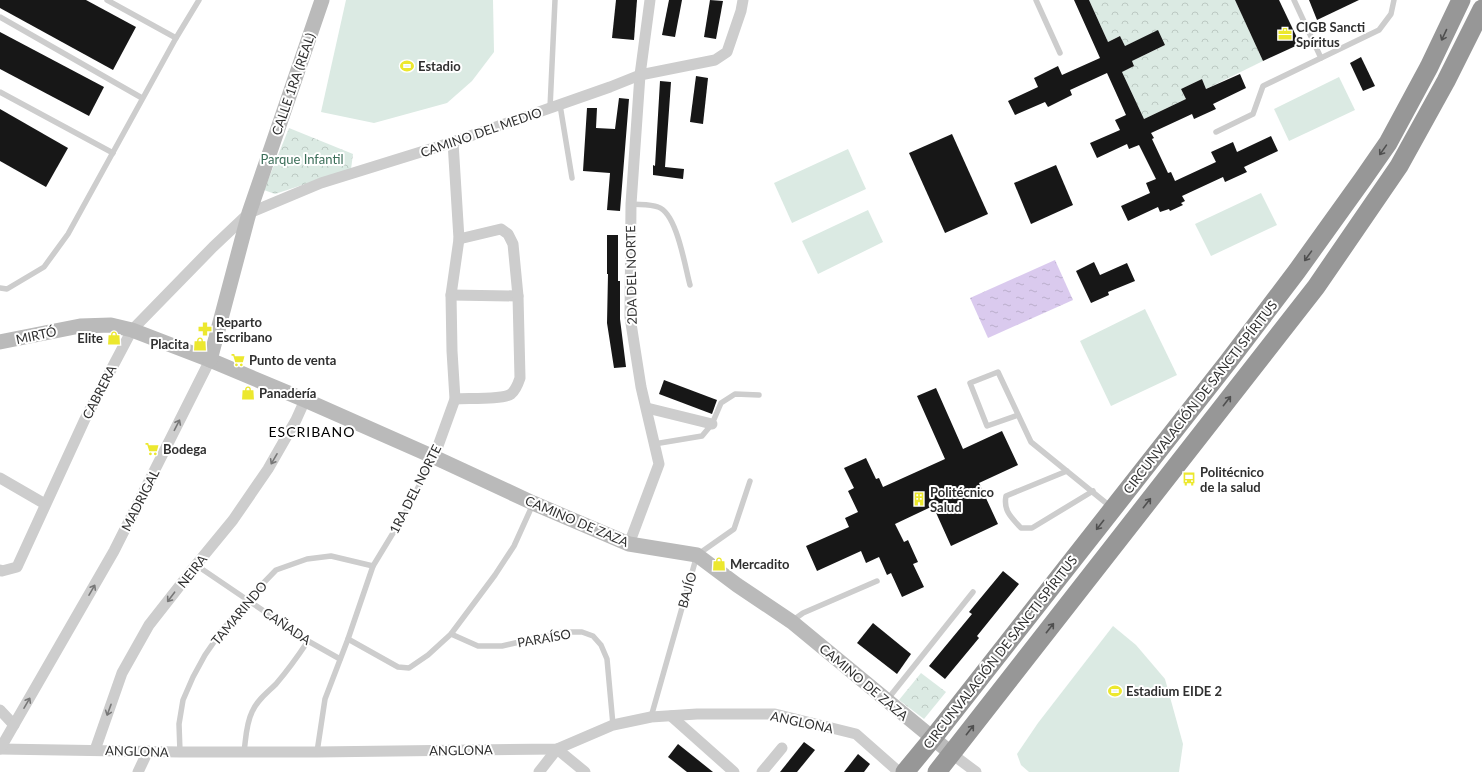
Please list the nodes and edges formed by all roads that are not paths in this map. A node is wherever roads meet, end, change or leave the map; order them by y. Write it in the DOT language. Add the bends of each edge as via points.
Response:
graph roads {
  1 [pos="107,0"];
  2 [pos="199,0"];
  3 [pos="322,0"];
  4 [pos="555,0"];
  5 [pos="650,0"];
  6 [pos="743,0"];
  7 [pos="1036,0"];
  8 [pos="1294,0"];
  9 [pos="1394,0"];
  10 [pos="1461,0"];
  11 [pos="1482,9"];
  12 [pos="0,17"];
  13 [pos="176,38"];
  14 [pos="1060,53"];
  15 [pos="1321,58"];
  16 [pos="640,74"];
  17 [pos="0,92"];
  18 [pos="142,98"];
  19 [pos="555,106"];
  20 [pos="1216,132"];
  21 [pos="453,142"];
  22 [pos="113,153"];
  23 [pos="572,178"];
  24 [pos="630,204"];
  25 [pos="249,213"];
  26 [pos="459,239"];
  27 [pos="690,285"];
  28 [pos="0,288"];
  29 [pos="452,295"];
  30 [pos="518,296"];
  31 [pos="132,330"];
  32 [pos="0,342"];
  33 [pos="210,360"];
  34 [pos="758,395"];
  35 [pos="455,399"];
  36 [pos="305,400"];
  37 [pos="647,408"];
  38 [pos="1018,415"];
  39 [pos="712,424"];
  40 [pos="654,444"];
  41 [pos="434,457"];
  42 [pos="1067,471"];
  43 [pos="0,478"];
  44 [pos="750,481"];
  45 [pos="1093,491"];
  46 [pos="533,503"];
  47 [pos="45,504"];
  48 [pos="1113,508"];
  49 [pos="1132,522"];
  50 [pos="629,544"];
  51 [pos="697,555"];
  52 [pos="196,565"];
  53 [pos="372,566"];
  54 [pos="0,570"];
  55 [pos="877,581"];
  56 [pos="974,592"];
  57 [pos="247,600"];
  58 [pos="792,622"];
  59 [pos="451,634"];
  60 [pos="348,639"];
  61 [pos="308,641"];
  62 [pos="340,659"];
  63 [pos="887,700"];
  64 [pos="0,710"];
  65 [pos="671,716"];
  66 [pos="651,717"];
  67 [pos="14,725"];
  68 [pos="613,725"];
  69 [pos="933,738"];
  70 [pos="782,748"];
  71 [pos="0,749"];
  72 [pos="557,749"];
  73 [pos="95,750"];
  74 [pos="148,751"];
  75 [pos="180,752"];
  76 [pos="244,752"];
  77 [pos="317,752"];
  78 [pos="952,754"];
  79 [pos="138,772"];
  80 [pos="539,772"];
  81 [pos="585,772"];
  82 [pos="734,772"];
  83 [pos="762,772"];
  84 [pos="899,772"];
  85 [pos="905,772"];
  86 [pos="937,772"];
  87 [pos="976,772"];
  1 -- 13 [label="lane"];
  2 -- 13 [label="lane"];
  3 -- 25 [label="street, CALLE 1RA (REAL)"];
  4 -- 19 [label="lane"];
  5 -- 16 [label="street, 2DA DEL NORTE"];
  6 -- 16 [label="street, CAMINO DEL MEDIO" via="726,52 715,60"];
  7 -- 14 [label="lane"];
  8 -- 15 [label="lane"];
  9 -- 15 [label="lane" via="1391,14 1379,30"];
  10 -- 48 [label="highway, CIRCUNVALACIÓN DE SANCTI SPÍRITUS, one-way" via="1429,67 1380,155 1293,277"];
  49 -- 11 [label="highway, CIRCUNVALACIÓN DE SANCTI SPÍRITUS, one-way" via="1316,287 1399,166"];
  12 -- 18 [label="lane"];
  13 -- 18 [label="lane"];
  15 -- 20 [label="lane" via="1263,86 1253,114"];
  16 -- 19 [label="street, CAMINO DEL MEDIO"];
  16 -- 24 [label="street, 2DA DEL NORTE"];
  17 -- 22 [label="lane"];
  18 -- 22 [label="lane"];
  19 -- 21 [label="street, CAMINO DEL MEDIO"];
  19 -- 23 [label="lane"];
  21 -- 25 [label="street, CAMINO DEL MEDIO" via="321,184"];
  21 -- 26 [label="street, 1RA DEL NORTE"];
  22 -- 28 [label="lane" via="68,234 44,267 6,289"];
  24 -- 27 [label="lane" via="659,207 668,214 676,230"];
  24 -- 37 [label="street, 2DA DEL NORTE" via="630,317"];
  25 -- 31 [label="street, CABRERA"];
  25 -- 33 [label="street, MADRIGAL"];
  26 -- 29 [label="street, 1RA DEL NORTE"];
  26 -- 30 [label="street" via="501,230 508,234 513,244"];
  29 -- 30 [label="street"];
  29 -- 35 [label="street, 1RA DEL NORTE"];
  30 -- 35 [label="street" via="520,378 516,388 510,395"];
  31 -- 32 [label="street, MIRTÓ" via="111,325 80,326"];
  31 -- 33 [label="street, MIRTÓ"];
  31 -- 47 [label="street, CABRERA" via="85,419"];
  33 -- 36 [label="street, CAMINO DE ZAZA"];
  67 -- 33 [label="street, MADRIGAL, one-way" via="114,551"];
  34 -- 39 [label="lane" via="735,394 721,403"];
  35 -- 41 [label="street, 1RA DEL NORTE"];
  36 -- 41 [label="street, CAMINO DE ZAZA"];
  36 -- 52 [label="street, NEIRA, one-way" via="264,475 233,520"];
  37 -- 39 [label="street"];
  37 -- 40 [label="street, 2DA DEL NORTE"];
  38 -- 38 [label="lane" via="998,372 970,384 987,426"];
  38 -- 42 [label="lane" via="1031,442"];
  39 -- 40 [label="lane" via="702,436"];
  40 -- 50 [label="street, 2DA DEL NORTE" via="659,464"];
  41 -- 46 [label="street, CAMINO DE ZAZA"];
  41 -- 53 [label="lane, 1RA DEL NORTE" via="404,515"];
  42 -- 45 [label="lane"];
  42 -- 45 [label="lane" via="1006,496 1007,512 1021,528 1032,528"];
  43 -- 47 [label="street"];
  44 -- 51 [label="lane, BAJÍO" via="734,529"];
  45 -- 48 [label="lane"];
  46 -- 50 [label="street, CAMINO DE ZAZA"];
  46 -- 59 [label="lane" via="514,546 495,576"];
  47 -- 54 [label="street, CABRERA" via="17,567"];
  48 -- 49 [label="highway"];
  48 -- 69 [label="highway, CIRCUNVALACIÓN DE SANCTI SPÍRITUS, one-way"];
  78 -- 49 [label="highway, CIRCUNVALACIÓN DE SANCTI SPÍRITUS, one-way"];
  50 -- 51 [label="street, CAMINO DE ZAZA"];
  51 -- 58 [label="street, CAMINO DE ZAZA"];
  51 -- 66 [label="lane, BAJÍO"];
  52 -- 57 [label="lane, CAÑADA"];
  52 -- 73 [label="street, NEIRA, one-way" via="150,625 122,673"];
  53 -- 57 [label="lane, TAMARINDO" via="331,556 307,559 276,570"];
  53 -- 60 [label="lane, 1RA DEL NORTE"];
  55 -- 58 [label="lane" via="803,613"];
  56 -- 63 [label="lane"];
  57 -- 61 [label="lane, CAÑADA"];
  57 -- 75 [label="lane, TAMARINDO" via="205,655 182,700 179,724"];
  58 -- 63 [label="street, CAMINO DE ZAZA"];
  59 -- 60 [label="lane" via="409,668 398,667"];
  59 -- 68 [label="lane, PARAÍSO" via="478,646 502,646 563,632 582,632 593,636 601,645 607,659"];
  60 -- 62 [label="lane, 1RA DEL NORTE"];
  61 -- 62 [label="lane, CAÑADA"];
  61 -- 76 [label="lane" via="275,685 261,697 252,712 247,726"];
  62 -- 77 [label="lane, 1RA DEL NORTE" via="325,699"];
  63 -- 69 [label="street, CAMINO DE ZAZA"];
  64 -- 67 [label="street"];
  65 -- 66 [label="street, ANGLONA"];
  65 -- 82 [label="street"];
  65 -- 84 [label="street, ANGLONA" via="775,714 856,734"];
  66 -- 68 [label="street, ANGLONA"];
  67 -- 71 [label="street, MADRIGAL"];
  68 -- 72 [label="street, ANGLONA"];
  69 -- 78 [label="street, CAMINO DE ZAZA"];
  69 -- 85 [label="highway, CIRCUNVALACIÓN DE SANCTI SPÍRITUS"];
  70 -- 83 [label="street"];
  71 -- 73 [label="street, ANGLONA"];
  72 -- 77 [label="street, ANGLONA"];
  72 -- 80 [label="street"];
  72 -- 81 [label="street"];
  73 -- 74 [label="street, ANGLONA"];
  74 -- 75 [label="street, ANGLONA"];
  74 -- 79 [label="street"];
  75 -- 76 [label="street, ANGLONA"];
  76 -- 77 [label="street, ANGLONA"];
  78 -- 86 [label="highway, CIRCUNVALACIÓN DE SANCTI SPÍRITUS"];
  78 -- 87 [label="street"];
}
